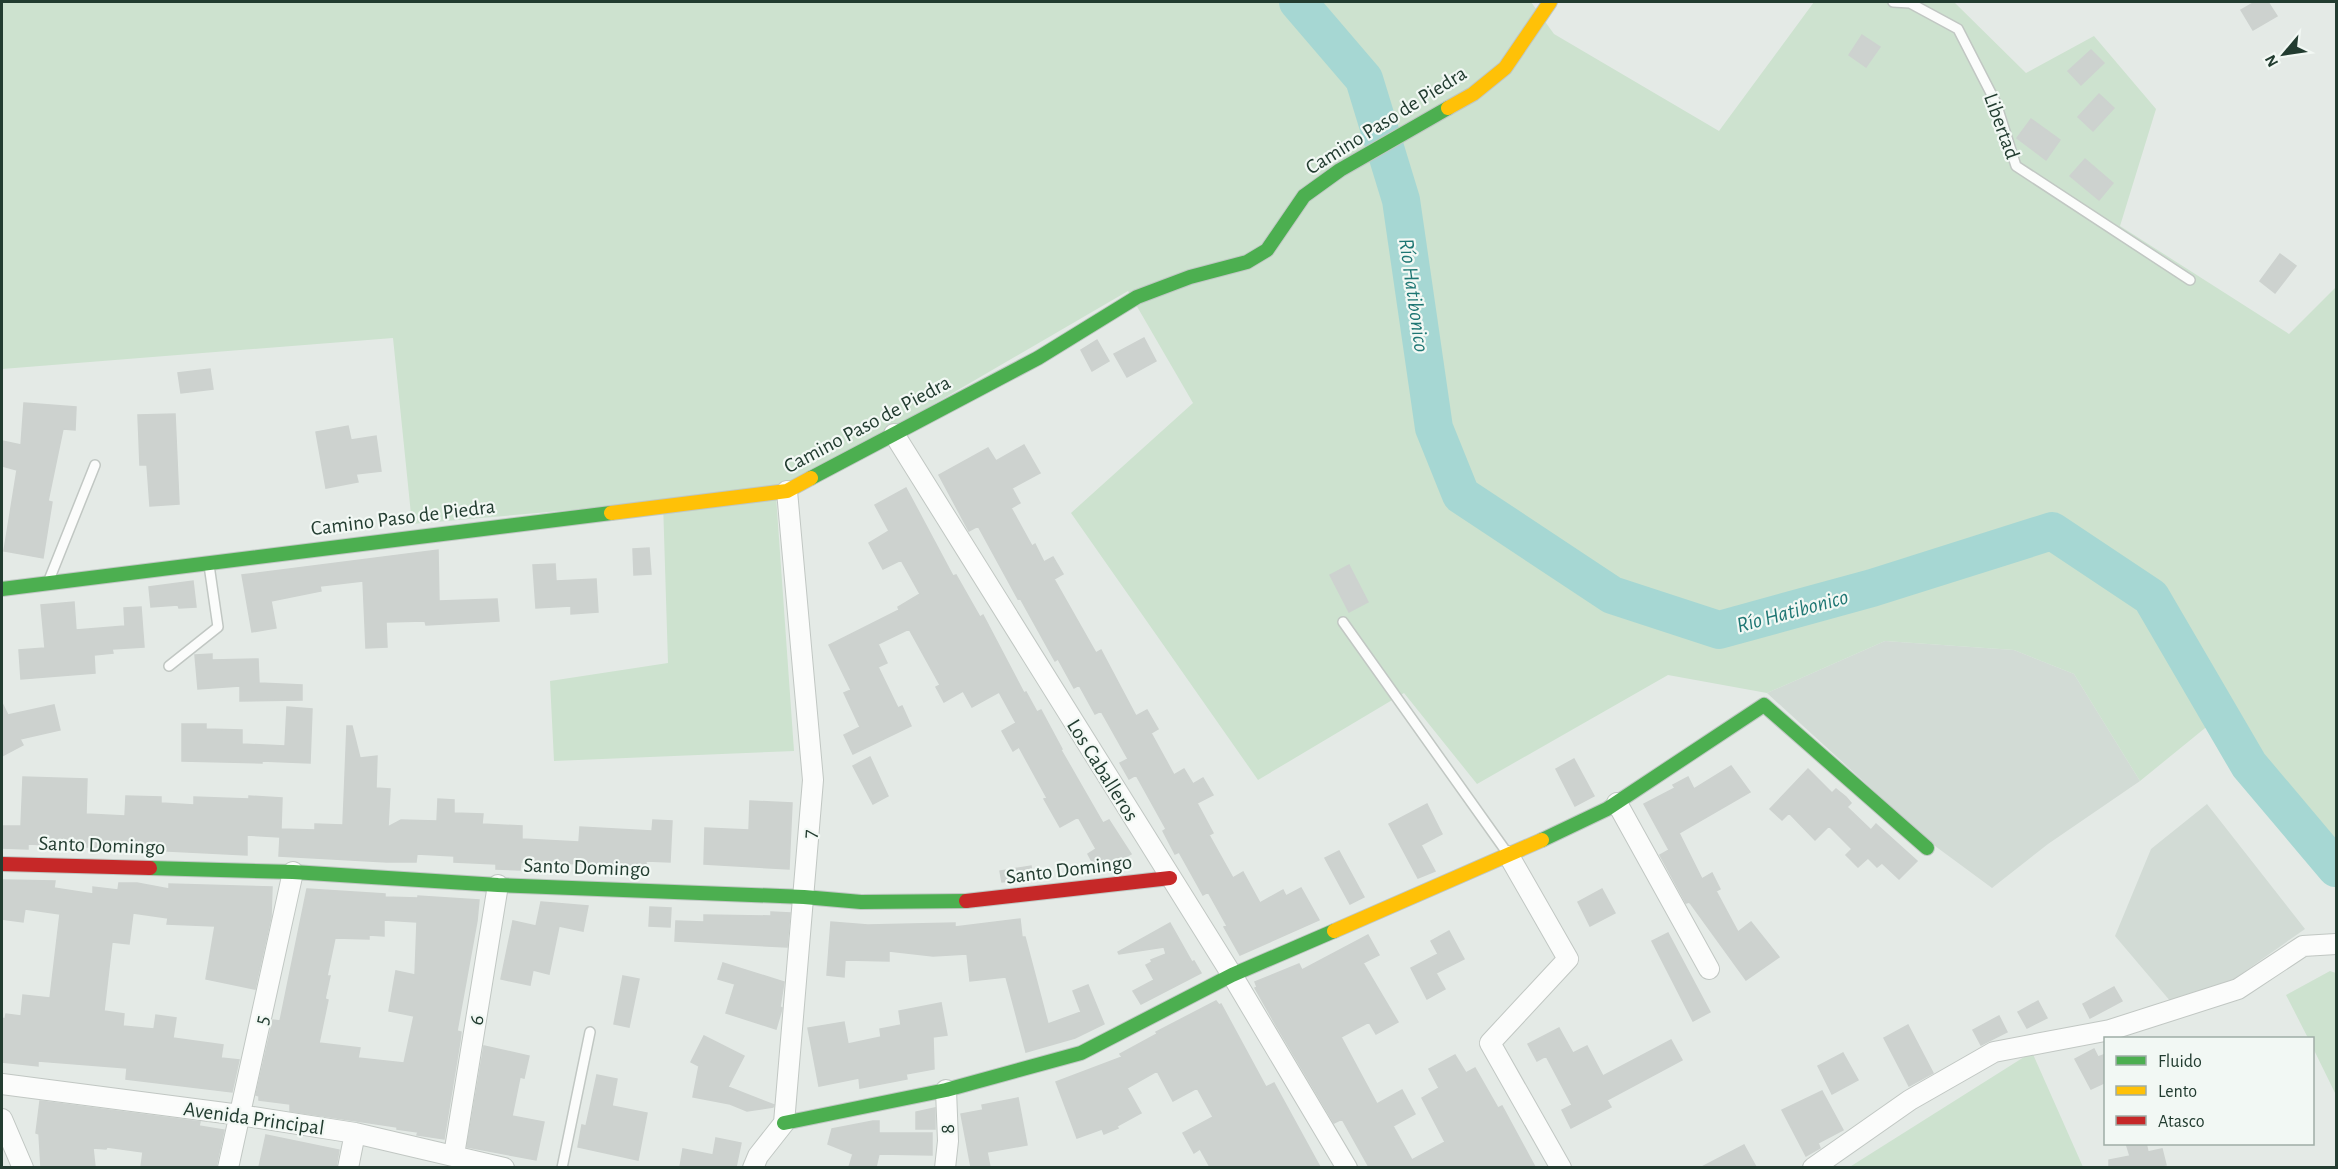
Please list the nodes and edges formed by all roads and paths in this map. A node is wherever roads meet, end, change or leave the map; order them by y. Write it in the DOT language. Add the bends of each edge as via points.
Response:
graph roads {
  1 [pos="1550,2"];
  2 [pos="1893,2"];
  3 [pos="2190,280"];
  4 [pos="894,434"];
  5 [pos="95,465"];
  6 [pos="787,490"];
  7 [pos="209,563"];
  8 [pos="48,583"];
  9 [pos="2,589"];
  10 [pos="1343,622"];
  11 [pos="169,666"];
  12 [pos="1617,802"];
  13 [pos="1927,848"];
  14 [pos="1509,856"];
  15 [pos="2,864"];
  16 [pos="293,872"];
  17 [pos="1170,878"];
  18 [pos="498,885"];
  19 [pos="804,897"];
  20 [pos="2337,944"];
  21 [pos="1708,969"];
  22 [pos="1232,975"];
  23 [pos="590,1032"];
  24 [pos="2,1084"];
  25 [pos="946,1090"];
  26 [pos="240,1115"];
  27 [pos="2,1119"];
  28 [pos="784,1123"];
  29 [pos="355,1133"];
  30 [pos="454,1155"];
  31 [pos="23,1167"];
  32 [pos="228,1167"];
  33 [pos="348,1167"];
  34 [pos="504,1167"];
  35 [pos="562,1167"];
  36 [pos="753,1167"];
  37 [pos="945,1167"];
  38 [pos="1347,1167"];
  39 [pos="1561,1167"];
  40 [pos="1813,1167"];
  1 -- 4 [label="street, Camino Paso de Piedra" via="1504,69 1473,94 1340,170 1304,196 1267,250 1247,262 1137,297 1038,358"];
  2 -- 3 [label="lane, Libertad" via="1910,3 1958,29 1996,103 2016,166"];
  4 -- 6 [label="street, Camino Paso de Piedra"];
  4 -- 17 [label="street, Los Caballeros"];
  5 -- 8 [label="lane"];
  6 -- 7 [label="street, Camino Paso de Piedra"];
  6 -- 19 [label="street, 7" via="813,780"];
  7 -- 8 [label="street, Camino Paso de Piedra"];
  7 -- 11 [label="lane" via="218,627"];
  8 -- 9 [label="street, Camino Paso de Piedra"];
  10 -- 14 [label="lane"];
  12 -- 13 [label="street" via="1764,705"];
  12 -- 14 [label="street"];
  12 -- 21 [label="street"];
  14 -- 22 [label="street"];
  14 -- 39 [label="street" via="1568,959 1490,1043"];
  15 -- 16 [label="street, Santo Domingo"];
  16 -- 18 [label="street, Santo Domingo"];
  16 -- 26 [label="street, 5"];
  17 -- 19 [label="street, Santo Domingo" via="976,901 861,902"];
  17 -- 22 [label="street, Los Caballeros"];
  18 -- 19 [label="street, Santo Domingo"];
  18 -- 30 [label="street, 6"];
  19 -- 28 [label="street, 7"];
  20 -- 40 [label="street" via="2303,946 2238,989 2110,1030 1994,1052 1910,1100"];
  22 -- 25 [label="street" via="1081,1053"];
  22 -- 38 [label="street, Los Caballeros"];
  23 -- 35 [label="lane"];
  24 -- 26 [label="street, Avenida Principal"];
  25 -- 28 [label="street"];
  25 -- 37 [label="street, 8"];
  26 -- 29 [label="street, Avenida Principal"];
  26 -- 32 [label="street, 5"];
  27 -- 31 [label="street"];
  28 -- 36 [label="street"];
  29 -- 30 [label="street, Avenida Principal"];
  29 -- 33 [label="street"];
  30 -- 34 [label="street, Avenida Principal"];
}
